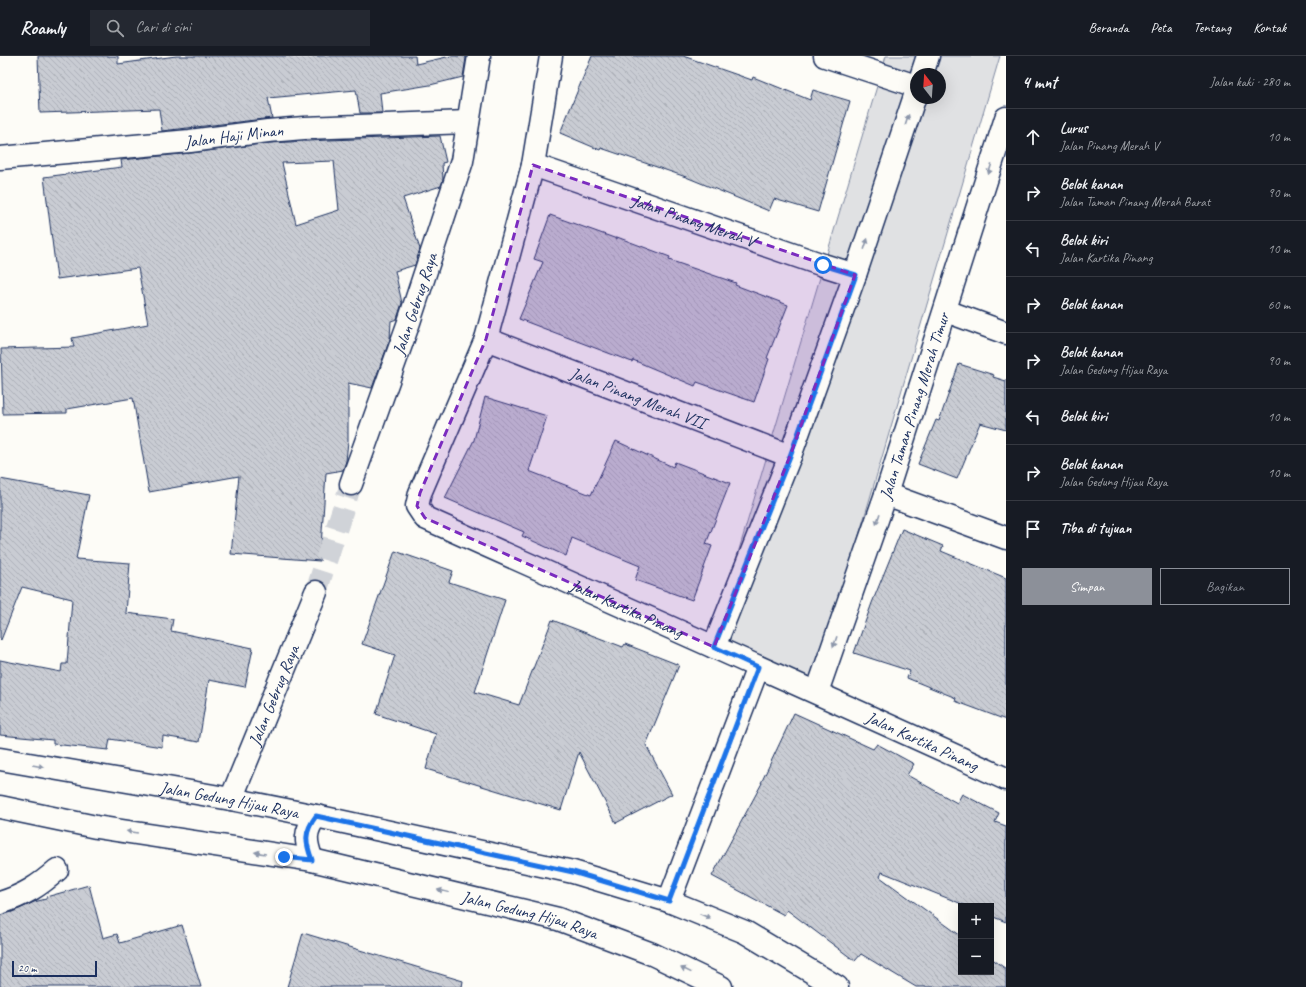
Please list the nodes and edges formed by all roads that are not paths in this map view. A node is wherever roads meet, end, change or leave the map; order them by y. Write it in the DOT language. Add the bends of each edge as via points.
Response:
graph roads {
  1 [pos="479,56"];
  2 [pos="551,56"];
  3 [pos="825,56"];
  4 [pos="928,56"];
  5 [pos="924,68"];
  6 [pos="910,84"];
  7 [pos="912,104"];
  8 [pos="468,122"];
  9 [pos="1005,122"];
  10 [pos="0,158"];
  11 [pos="533,165"];
  12 [pos="856,275"];
  13 [pos="946,311"];
  14 [pos="1006,333"];
  15 [pos="486,339"];
  16 [pos="790,456"];
  17 [pos="351,484"];
  18 [pos="886,494"];
  19 [pos="1006,538"];
  20 [pos="316,592"];
  21 [pos="714,647"];
  22 [pos="758,667"];
  23 [pos="817,692"];
  24 [pos="0,759"];
  25 [pos="1006,779"];
  26 [pos="231,799"];
  27 [pos="0,807"];
  28 [pos="316,816"];
  29 [pos="312,860"];
  30 [pos="57,870"];
  31 [pos="669,901"];
  32 [pos="0,903"];
  33 [pos="721,987"];
  34 [pos="837,987"];
  1 -- 8 [label="street, Jalan Gebrug Raya"];
  2 -- 11 [label="street"];
  3 -- 6 [label="street"];
  4 -- 5 [label="street"];
  12 -- 7 [label="street, one-way"];
  8 -- 10 [label="street, Jalan Haji Minan" via="304,128"];
  8 -- 17 [label="street, Jalan Gebrug Raya" via="462,161"];
  9 -- 13 [label="street, Jalan Taman Pinang Merah Timur, one-way"];
  11 -- 12 [label="street, Jalan Pinang Merah V"];
  11 -- 15 [label="street"];
  12 -- 16 [label="street"];
  13 -- 14 [label="street"];
  13 -- 18 [label="street, Jalan Taman Pinang Merah Timur"];
  15 -- 16 [label="street, Jalan Pinang Merah VII"];
  15 -- 21 [label="street, Jalan Kartika Pinang" via="420,493 417,506 425,518"];
  16 -- 21 [label="street"];
  18 -- 19 [label="street"];
  18 -- 23 [label="street, Jalan Taman Pinang Merah Timur, one-way"];
  20 -- 26 [label="street, Jalan Gebrug Raya"];
  21 -- 22 [label="street, Jalan Kartika Pinang"];
  22 -- 23 [label="street, Jalan Kartika Pinang"];
  22 -- 31 [label="street"];
  23 -- 25 [label="street, Jalan Kartika Pinang"];
  24 -- 26 [label="street, Jalan Gedung Hijau Raya, one-way"];
  26 -- 28 [label="street, Jalan Gedung Hijau Raya"];
  29 -- 27 [label="street, Jalan Gedung Hijau Raya, one-way" via="96,826"];
  28 -- 29 [label="street" via="306,836"];
  28 -- 31 [label="street, Jalan Gedung Hijau Raya" via="573,872"];
  33 -- 29 [label="street, Jalan Gedung Hijau Raya, one-way" via="652,954 558,919"];
  30 -- 32 [label="street" via="42,884"];
  31 -- 34 [label="street, Jalan Gedung Hijau Raya, one-way" via="745,932"];
}
